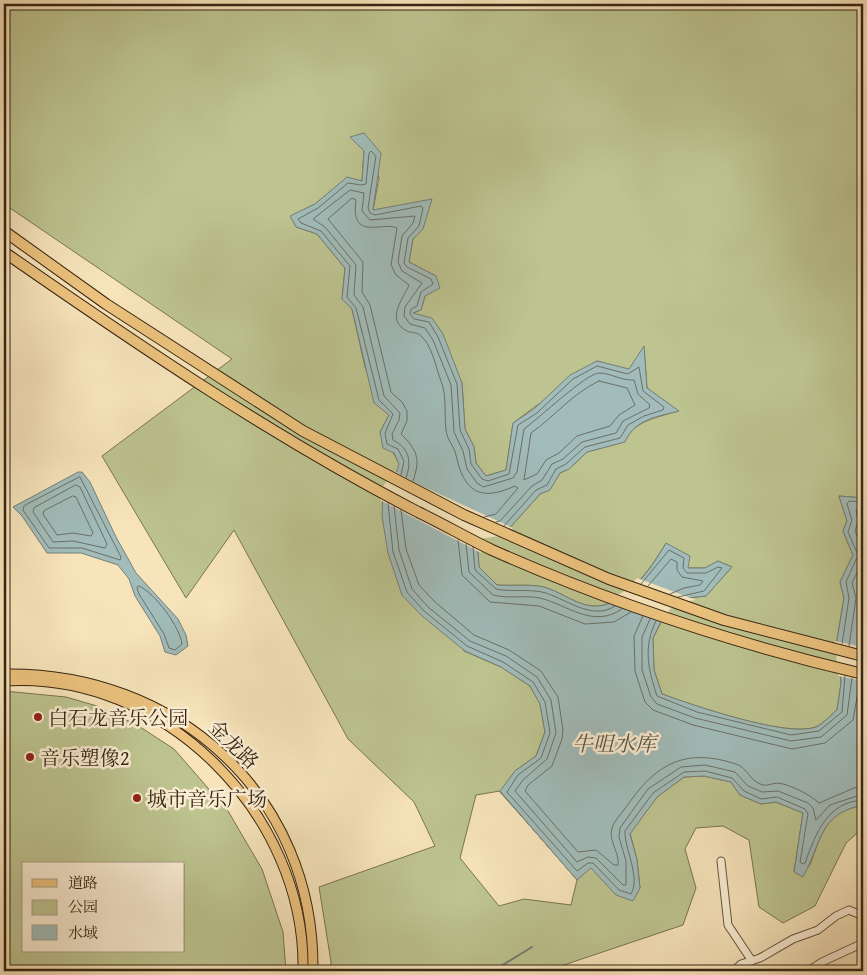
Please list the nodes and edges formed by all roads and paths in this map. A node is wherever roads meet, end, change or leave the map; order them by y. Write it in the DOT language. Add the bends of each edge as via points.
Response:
graph roads {
  1 [pos="4,231"];
  2 [pos="4,252"];
  3 [pos="863,656"];
  4 [pos="4,674"];
  5 [pos="863,674"];
  6 [pos="4,681"];
  7 [pos="721,861"];
  8 [pos="863,916"];
  9 [pos="863,943"];
  10 [pos="752,961"];
  11 [pos="303,971"];
  12 [pos="313,971"];
  13 [pos="734,971"];
  14 [pos="808,971"];
  1 -- 3 [label="highway" via="106,304 303,431 464,514 609,579 724,620"];
  2 -- 5 [label="highway" via="286,440 491,549 582,587 721,637"];
  4 -- 12 [label="main road, 金龙路" via="58,677 116,691 168,713 218,749 260,796 287,845 309,915"];
  6 -- 11 [label="main road, 金龙路" via="62,685 122,701 161,720 211,759 245,797 282,863 299,923"];
  7 -- 10 [label="street" via="728,925"];
  8 -- 10 [label="street" via="849,910 818,930"];
  9 -- 14 [label="street"];
  10 -- 13 [label="street"];
}
